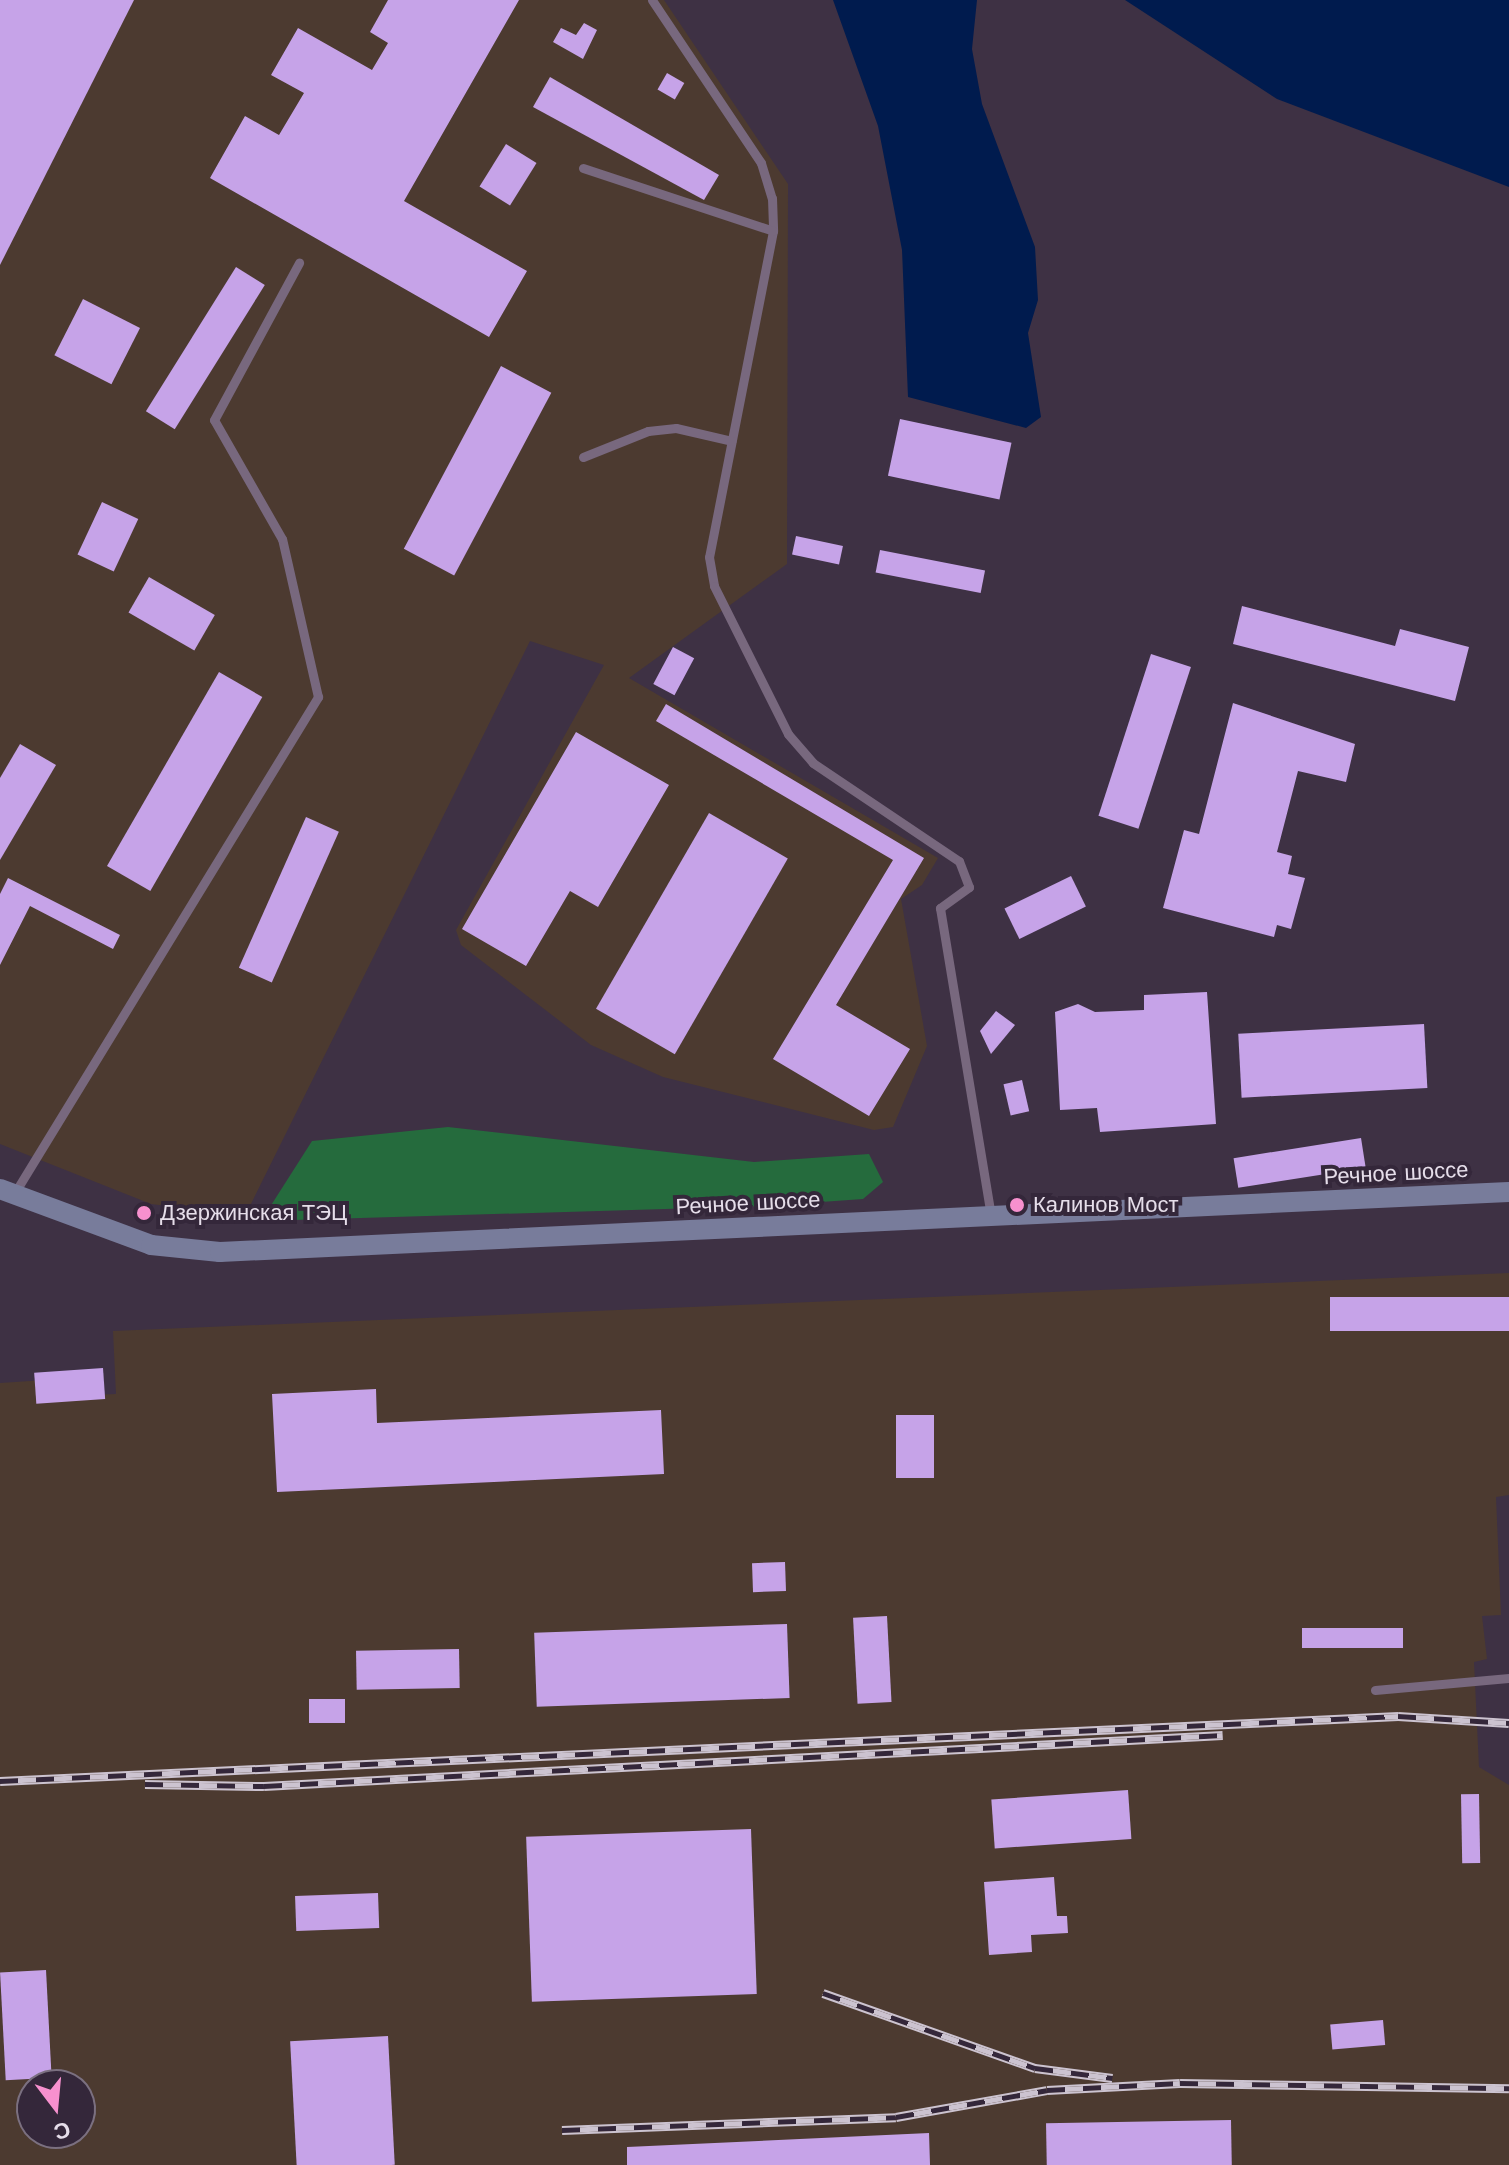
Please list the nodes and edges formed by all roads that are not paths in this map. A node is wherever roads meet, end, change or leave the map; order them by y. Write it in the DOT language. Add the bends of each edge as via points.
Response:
graph roads {
  1 [pos="652,0"];
  2 [pos="583,168"];
  3 [pos="773,231"];
  4 [pos="299,263"];
  5 [pos="732,441"];
  6 [pos="583,457"];
  7 [pos="7,1192"];
  8 [pos="1509,1192"];
  9 [pos="991,1216"];
  10 [pos="1509,1678"];
  11 [pos="1375,1690"];
  1 -- 3 [label="lane" via="761,163"];
  2 -- 3 [label="lane"];
  3 -- 5 [label="lane"];
  4 -- 7 [label="lane" via="214,420 282,539 318,697"];
  5 -- 6 [label="lane" via="688,429 648,431"];
  5 -- 9 [label="lane" via="709,557 714,586 788,734 813,763 950,849 969,887 940,908"];
  7 -- 9 [label="street, Речное шоссе" via="151,1245 220,1252"];
  8 -- 9 [label="street, Речное шоссе"];
  10 -- 11 [label="lane"];
}
